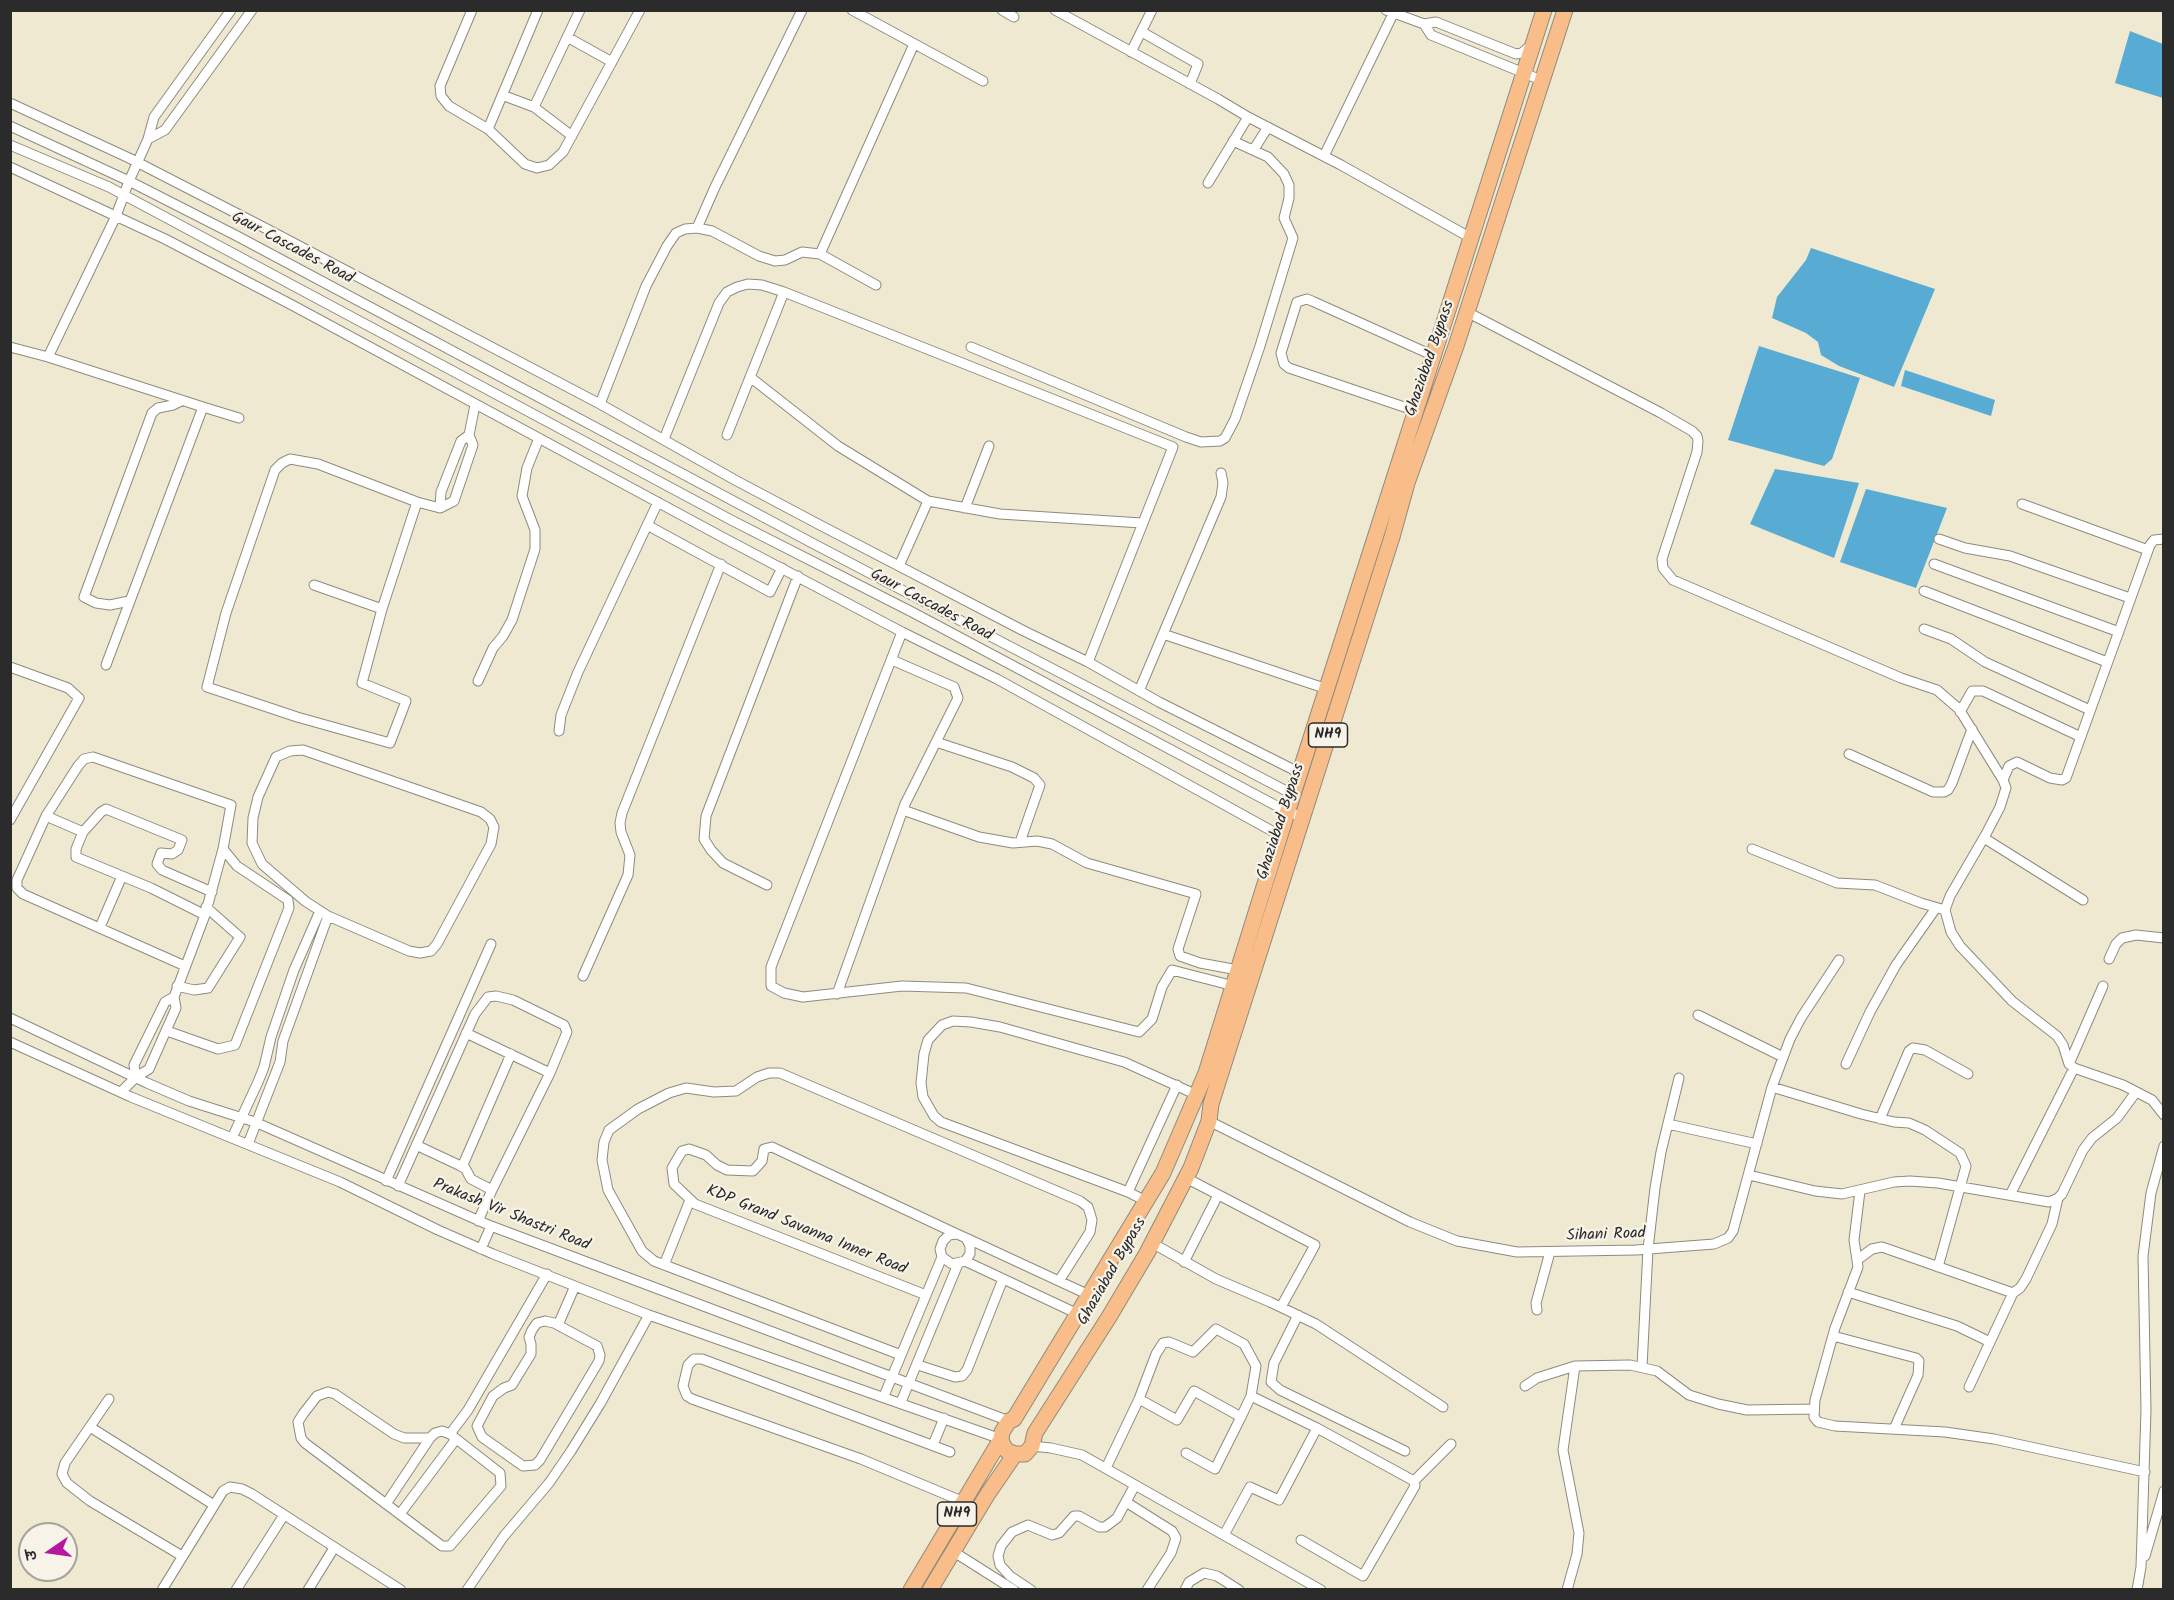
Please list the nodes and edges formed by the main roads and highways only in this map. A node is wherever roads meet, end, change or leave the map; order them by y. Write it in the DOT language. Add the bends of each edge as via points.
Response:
graph roads {
  1 [pos="1544,10"];
  2 [pos="1565,10"];
  3 [pos="1295,814"];
  4 [pos="1012,1420"];
  5 [pos="1001,1439"];
  6 [pos="1034,1439"];
  7 [pos="1015,1454"];
  8 [pos="911,1590"];
  9 [pos="930,1590"];
  1 -- 3 [label="highway, Ghaziabad Bypass / NH9" via="1293,794"];
  2 -- 3 [label="highway, Ghaziabad Bypass / NH9" via="1407,483 1307,801"];
  3 -- 4 [label="highway, Ghaziabad Bypass / NH9" via="1281,836 1206,1073 1163,1173"];
  3 -- 6 [label="highway, Ghaziabad Bypass / NH9" via="1209,1121 1186,1178 1152,1243"];
  4 -- 5 [label="highway, Ghaziabad Bypass / NH9"];
  4 -- 6 [label="highway" via="1022,1419 1031,1425"];
  5 -- 7 [label="highway" via="1008,1451"];
  5 -- 8 [label="highway, Ghaziabad Bypass / NH9"];
  6 -- 7 [label="highway" via="1025,1454"];
  7 -- 9 [label="highway, NH9"];
}
